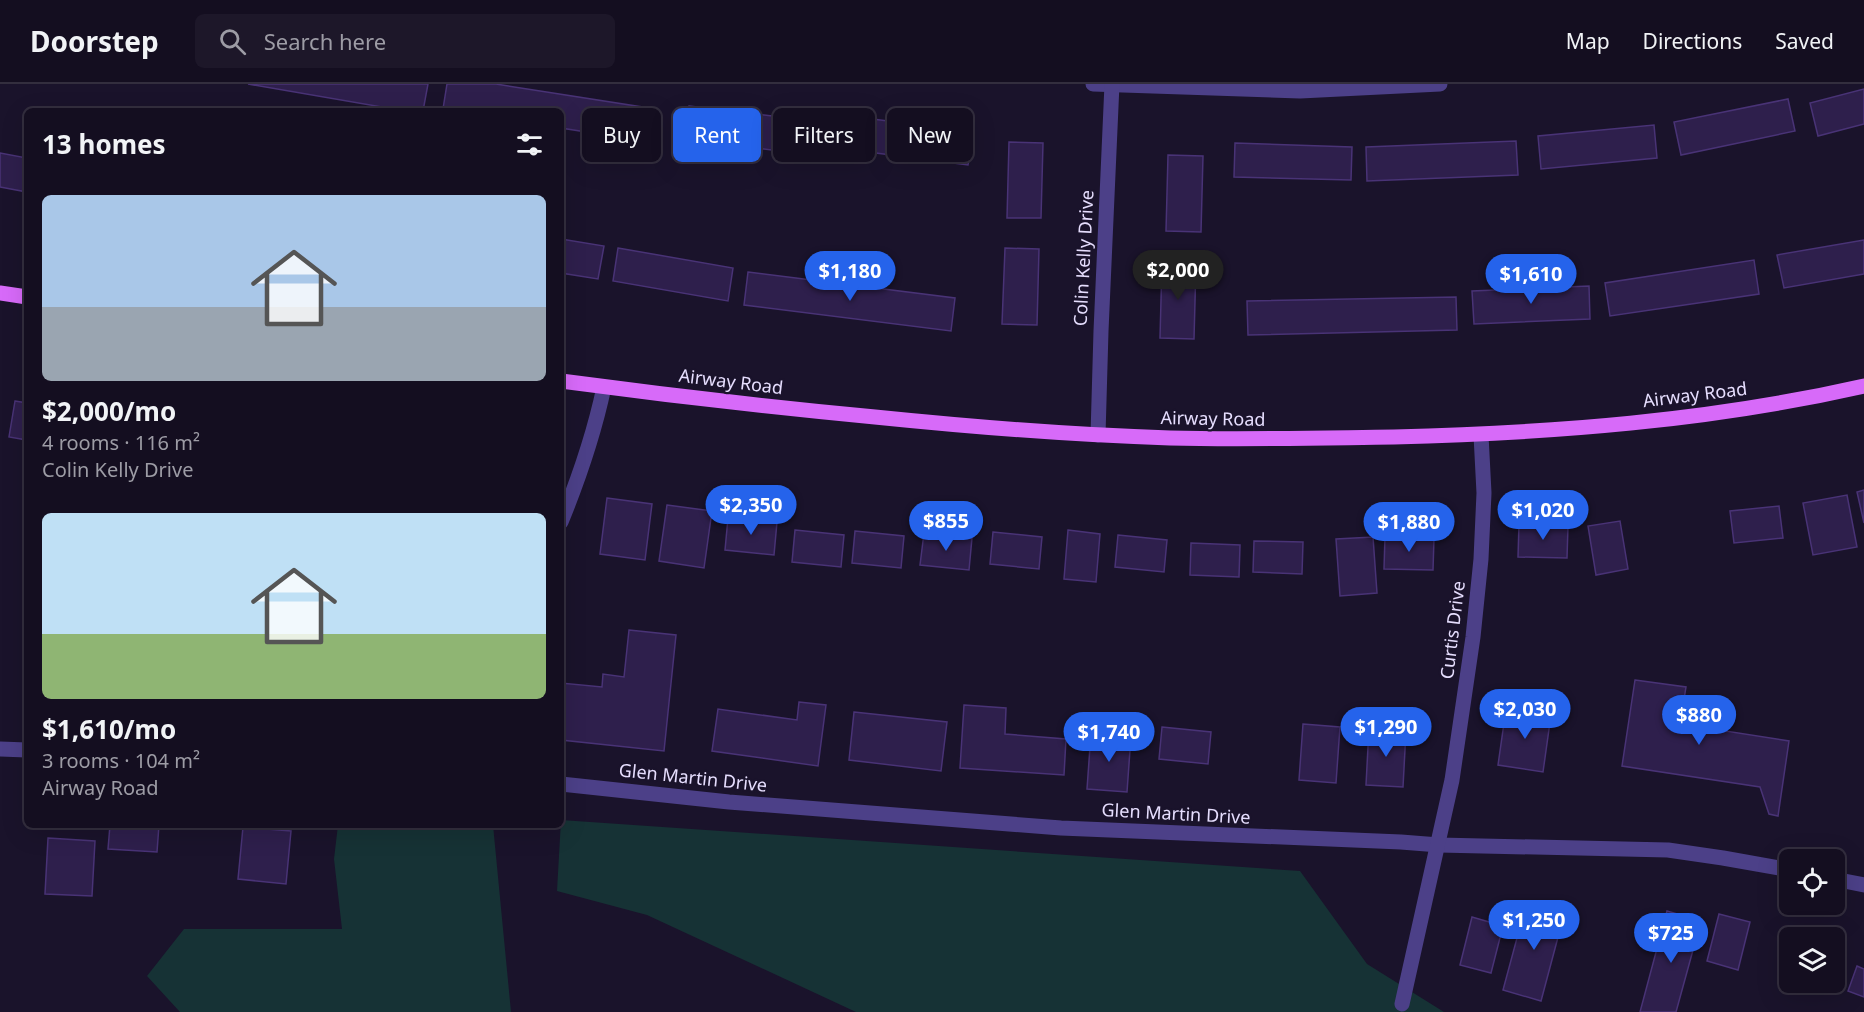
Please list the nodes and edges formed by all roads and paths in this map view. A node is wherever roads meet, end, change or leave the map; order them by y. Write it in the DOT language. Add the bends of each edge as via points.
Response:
graph roads {
  1 [pos="1093,84"];
  2 [pos="1440,84"];
  3 [pos="1112,85"];
  4 [pos="0,293"];
  5 [pos="24,297"];
  6 [pos="564,381"];
  7 [pos="1864,386"];
  8 [pos="604,387"];
  9 [pos="1098,435"];
  10 [pos="1481,435"];
  11 [pos="564,515"];
  12 [pos="0,749"];
  13 [pos="24,750"];
  14 [pos="564,784"];
  15 [pos="1438,845"];
  16 [pos="1779,868"];
  17 [pos="1845,881"];
  18 [pos="1864,885"];
  19 [pos="1402,1004"];
  1 -- 3 [label="street"];
  2 -- 3 [label="street" via="1300,91"];
  3 -- 9 [label="street, Colin Kelly Drive"];
  4 -- 5 [label="main road"];
  6 -- 8 [label="main road, Airway Road"];
  7 -- 10 [label="main road, Airway Road" via="1666,420"];
  8 -- 9 [label="main road, Airway Road" via="749,405"];
  8 -- 11 [label="street" via="594,432"];
  9 -- 10 [label="main road, Airway Road" via="1288,439"];
  10 -- 15 [label="street, Curtis Drive" via="1485,493 1473,637 1454,769"];
  12 -- 13 [label="street"];
  14 -- 15 [label="street, Glen Martin Drive" via="729,802 1061,828"];
  15 -- 16 [label="street, Glen Martin Drive" via="1668,850"];
  15 -- 19 [label="street, Curtis Drive"];
  17 -- 18 [label="street"];
}
